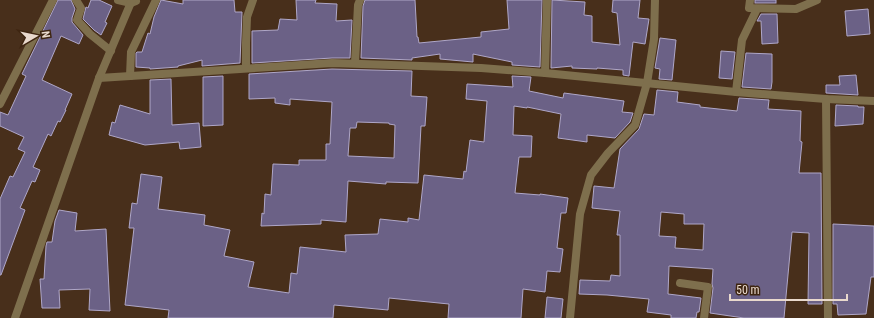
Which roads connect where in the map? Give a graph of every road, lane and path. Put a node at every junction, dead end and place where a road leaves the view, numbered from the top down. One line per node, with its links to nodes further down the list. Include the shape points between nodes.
1 (53, 0): 23 (street)
2 (76, 0): 13 (street, via 81,8 78,20)
3 (118, 0): 11 (street)
4 (156, 0): 17 (street, via 131,52)
5 (253, 0): 15 (street, via 247,18)
6 (360, 0): 14 (street)
7 (547, 0): 16 (street)
8 (655, 0): 19 (street, via 654,40)
9 (750, 0): 12 (street, via 749,8)
10 (817, 0): 12 (street, via 796,9)
11 (134, 1): 13 (street)
12 (757, 8): 20 (street, via 742,40)
13 (111, 51): 18 (street)
14 (355, 63): 15 (street); 16 (street)
15 (246, 68): 17 (street)
16 (545, 73): 19 (street)
17 (130, 76): 18 (street)
18 (99, 78): 25 (street)
19 (647, 84): 20 (street); 26 (street, via 635,125 591,175 580,214)
20 (736, 92): 21 (street)
21 (826, 99): 22 (street); 28 (street)
22 (874, 101)
23 (0, 104)
24 (680, 283): 27 (street, via 708,287)
25 (15, 318)
26 (570, 318)
27 (704, 318)
28 (828, 318)

